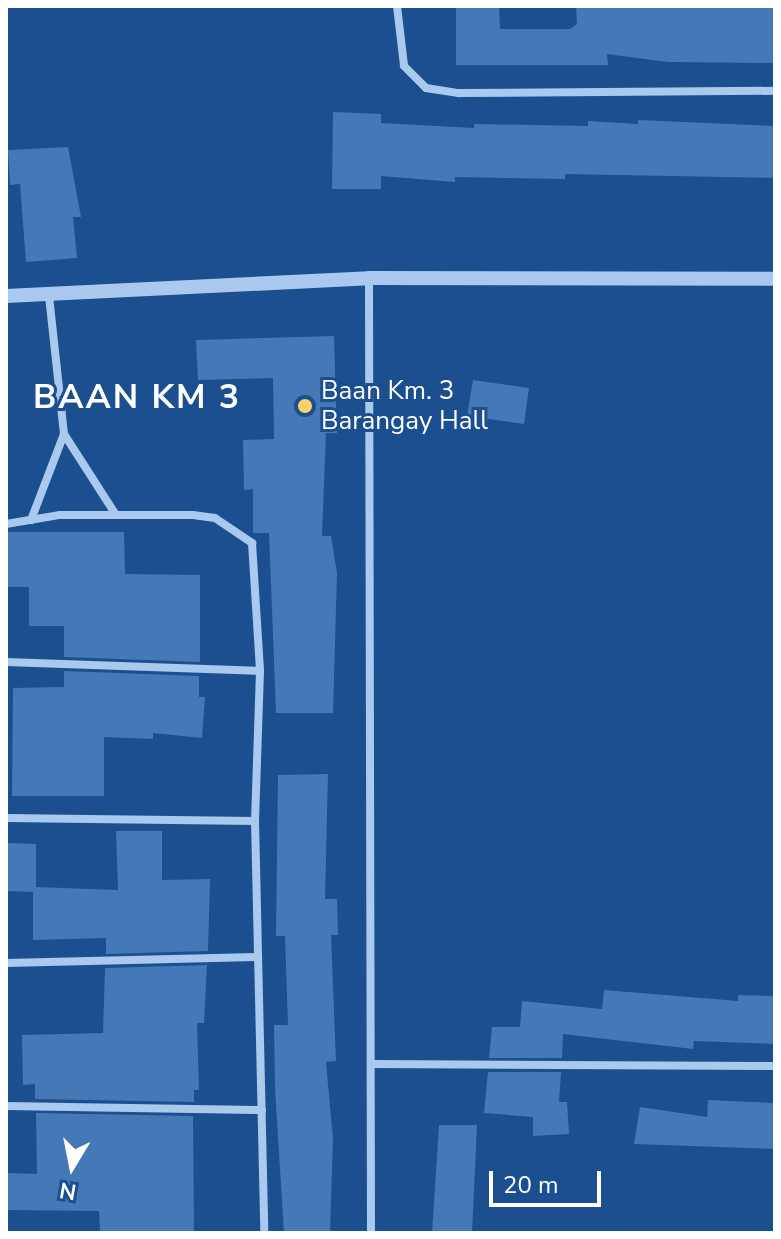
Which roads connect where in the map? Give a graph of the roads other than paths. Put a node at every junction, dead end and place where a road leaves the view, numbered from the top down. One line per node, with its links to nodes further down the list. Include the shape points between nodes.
1 (397, 6): 2 (street, via 404,66 426,88 459,93)
2 (775, 91)
3 (369, 278): 4 (street); 6 (street); 17 (street)
4 (775, 279)
5 (6, 296): 6 (street)
6 (49, 296): 7 (street)
7 (64, 434): 8 (street); 9 (street)
8 (116, 515): 9 (street); 12 (street, via 215,518 252,543)
9 (31, 520): 10 (street)
10 (6, 524)
11 (6, 662): 12 (street)
12 (260, 671): 14 (street)
13 (6, 818): 14 (street)
14 (255, 821): 15 (street)
15 (258, 957): 16 (street); 20 (street)
16 (6, 963)
17 (371, 1064): 18 (street); 22 (street)
18 (775, 1066)
19 (6, 1106): 20 (street)
20 (262, 1110): 21 (street)
21 (264, 1233)
22 (371, 1233)

